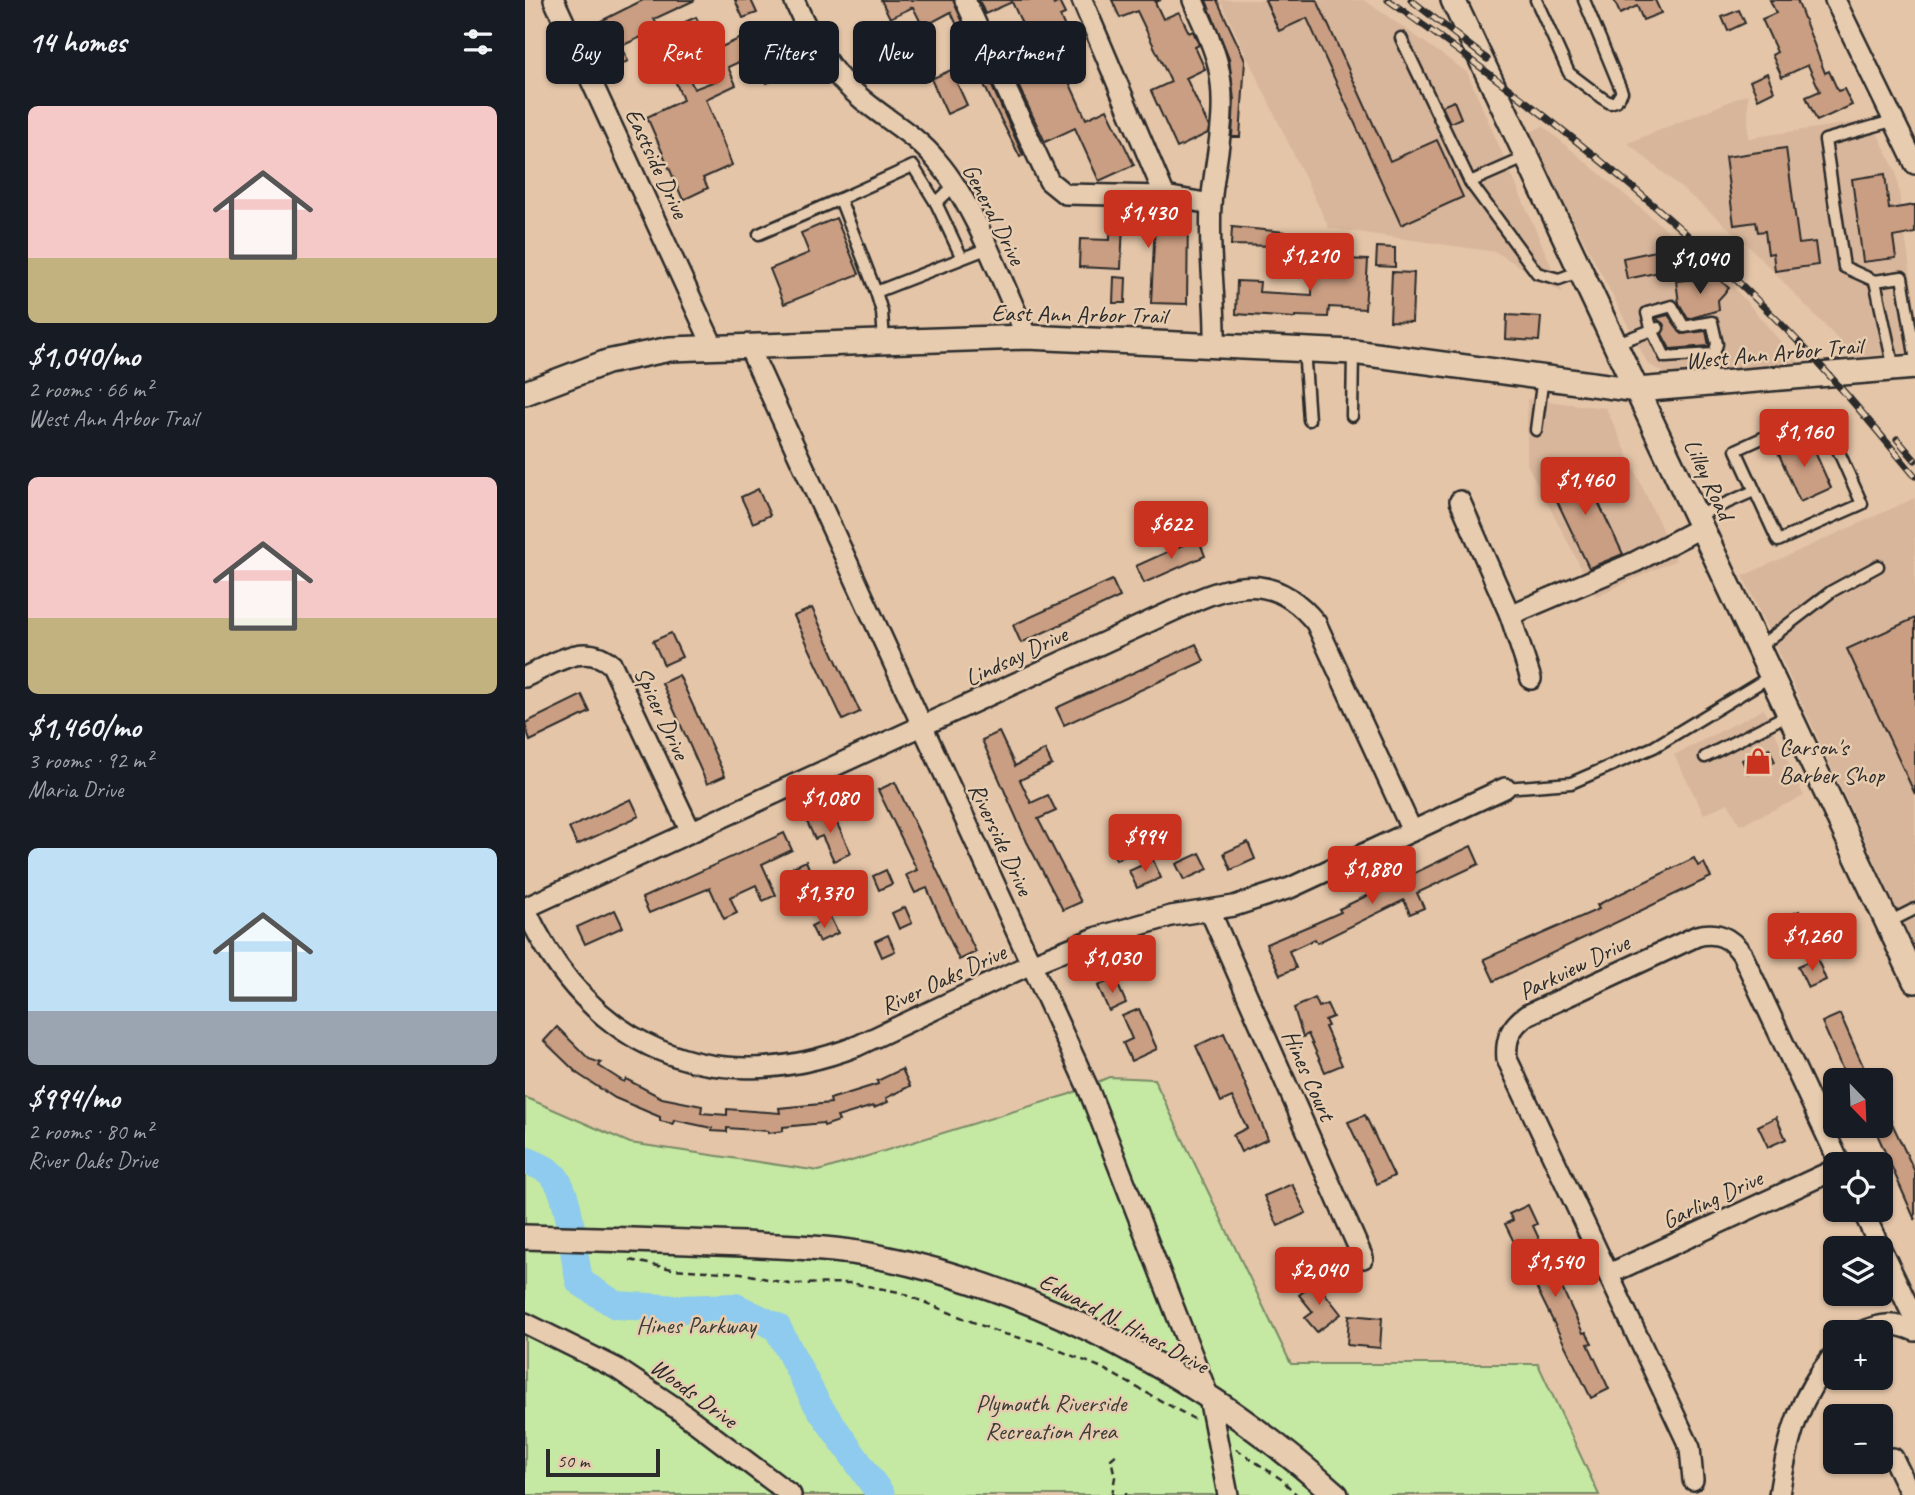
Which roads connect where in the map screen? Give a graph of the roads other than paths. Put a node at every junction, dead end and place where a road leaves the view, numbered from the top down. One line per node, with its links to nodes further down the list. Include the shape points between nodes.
1 (794, 0): 15 (street, General Drive, via 811,39 834,73 919,141)
2 (965, 0): 16 (street, via 1049,181 1065,194)
3 (1082, 0): 16 (street)
4 (1193, 0): 19 (street, via 1218,64 1222,95)
5 (1453, 0): 12 (street, Lilley Road)
6 (1536, 0): 7 (lane, via 1569,73 1610,103 1622,92)
7 (1584, 0)
8 (1836, 0): 11 (street)
9 (556, 1): 32 (street, Eastside Drive)
10 (1401, 38): 14 (lane)
11 (1892, 121): 13 (street); 24 (lane, via 1825,140 1844,267)
12 (1527, 157): 14 (lane); 23 (street, Lilley Road)
13 (1915, 164)
14 (1470, 182): 23 (lane, via 1537,273 1559,279)
15 (956, 185): 18 (lane); 21 (street, General Drive)
16 (1165, 196): 19 (street)
17 (841, 199): 18 (lane, via 913,166); 20 (lane); 25 (lane)
18 (936, 203): 22 (lane)
19 (1211, 204): 30 (street, via 1211,279 1203,294)
20 (759, 234)
21 (986, 249): 22 (lane); 27 (street, General Drive)
22 (962, 258): 25 (lane)
23 (1581, 270): 29 (street, Lilley Road)
24 (1875, 281): 36 (lane, via 1902,277); 37 (lane)
25 (876, 292): 28 (lane)
26 (1657, 333): 29 (lane); 35 (lane, via 1665,357); 35 (lane, via 1647,313 1672,306 1679,327 1696,329 1713,321)
27 (1027, 337): 28 (street, East Ann Arbor Trail); 30 (street, East Ann Arbor Trail)
28 (884, 341): 31 (street, East Ann Arbor Trail)
29 (1616, 343): 40 (street, Lilley Road)
30 (1209, 344): 33 (street, East Ann Arbor Trail)
31 (748, 345): 32 (street, East Ann Arbor Trail); 55 (street, Riverside Drive)
32 (713, 346): 41 (street, East Ann Arbor Trail, via 653,351 607,362)
33 (1304, 348): 34 (street, East Ann Arbor Trail); 43 (lane)
34 (1353, 352): 38 (street, East Ann Arbor Trail); 42 (lane)
35 (1714, 354): 39 (lane, via 1710,366)
36 (1915, 355)
37 (1904, 368): 39 (street, West Ann Arbor Trail)
38 (1543, 376): 40 (street, East Ann Arbor Trail); 44 (lane)
39 (1713, 384): 40 (street, West Ann Arbor Trail)
40 (1637, 390): 47 (street, Lilley Road)
41 (525, 393)
42 (1352, 416)
43 (1309, 419)
44 (1536, 430)
45 (1754, 491): 45 (lane, via 1736,450 1809,421 1838,450 1862,504 1778,541); 47 (lane)
46 (1460, 500): 49 (street)
47 (1700, 522): 49 (street, via 1635,562); 50 (street, Lilley Road)
48 (1878, 566): 50 (lane, via 1832,591)
49 (1510, 615): 53 (street)
50 (1758, 647): 51 (street, Lilley Road)
51 (1772, 676): 54 (street, Lilley Road); 57 (lane, via 1654,747 1571,783)
52 (525, 677): 59 (street, Spicer Drive, via 578,653 595,653 612,665)
53 (1531, 679)
54 (1789, 713): 56 (lane); 63 (street, Lilley Road)
55 (922, 726): 58 (street, Lindsay Drive, via 1221,589 1266,588 1295,602 1316,623); 59 (street, Lindsay Drive); 64 (street, Riverside Drive)
56 (1705, 757)
57 (1505, 788): 58 (street, River Oaks Drive)
58 (1412, 831): 62 (street, River Oaks Drive, via 1263,899)
59 (691, 832): 60 (street, Lindsay Drive)
60 (525, 908): 64 (street, River Oaks Drive, via 560,972 603,1017 658,1049 724,1066 777,1068 831,1056)
61 (1915, 909): 63 (lane)
62 (1210, 911): 64 (street, River Oaks Drive, via 1129,926); 69 (street, Hines Court)
63 (1886, 924): 65 (street, Lilley Road)
64 (1031, 964): 76 (street, Riverside Drive, via 1087,1088)
65 (1915, 981)
66 (1834, 1152): 70 (street, Parkview Drive, via 1742,954 1726,938 1697,936 1527,1015 1509,1035 1507,1059)
67 (1823, 1175): 70 (street, Garling Drive)
68 (534, 1238): 76 (street, Edward N. Hines Drive, via 621,1250 811,1248 923,1267 1055,1313)
69 (1363, 1258)
70 (1609, 1274): 78 (street, Parkview Drive, via 1690,1448)
71 (1893, 1274): 74 (street)
72 (525, 1323): 79 (street, Woods Drive, via 616,1367)
73 (1893, 1324): 74 (street)
74 (1915, 1330)
75 (1823, 1367): 82 (street, via 1796,1415)
76 (1209, 1398): 80 (street, Riverside Drive); 81 (street, Edward N. Hines Drive, via 1272,1441)
77 (1893, 1458): 83 (street)
78 (1693, 1480)
79 (791, 1495)
80 (1228, 1495)
81 (1336, 1495)
82 (1779, 1495)
83 (1911, 1495)

